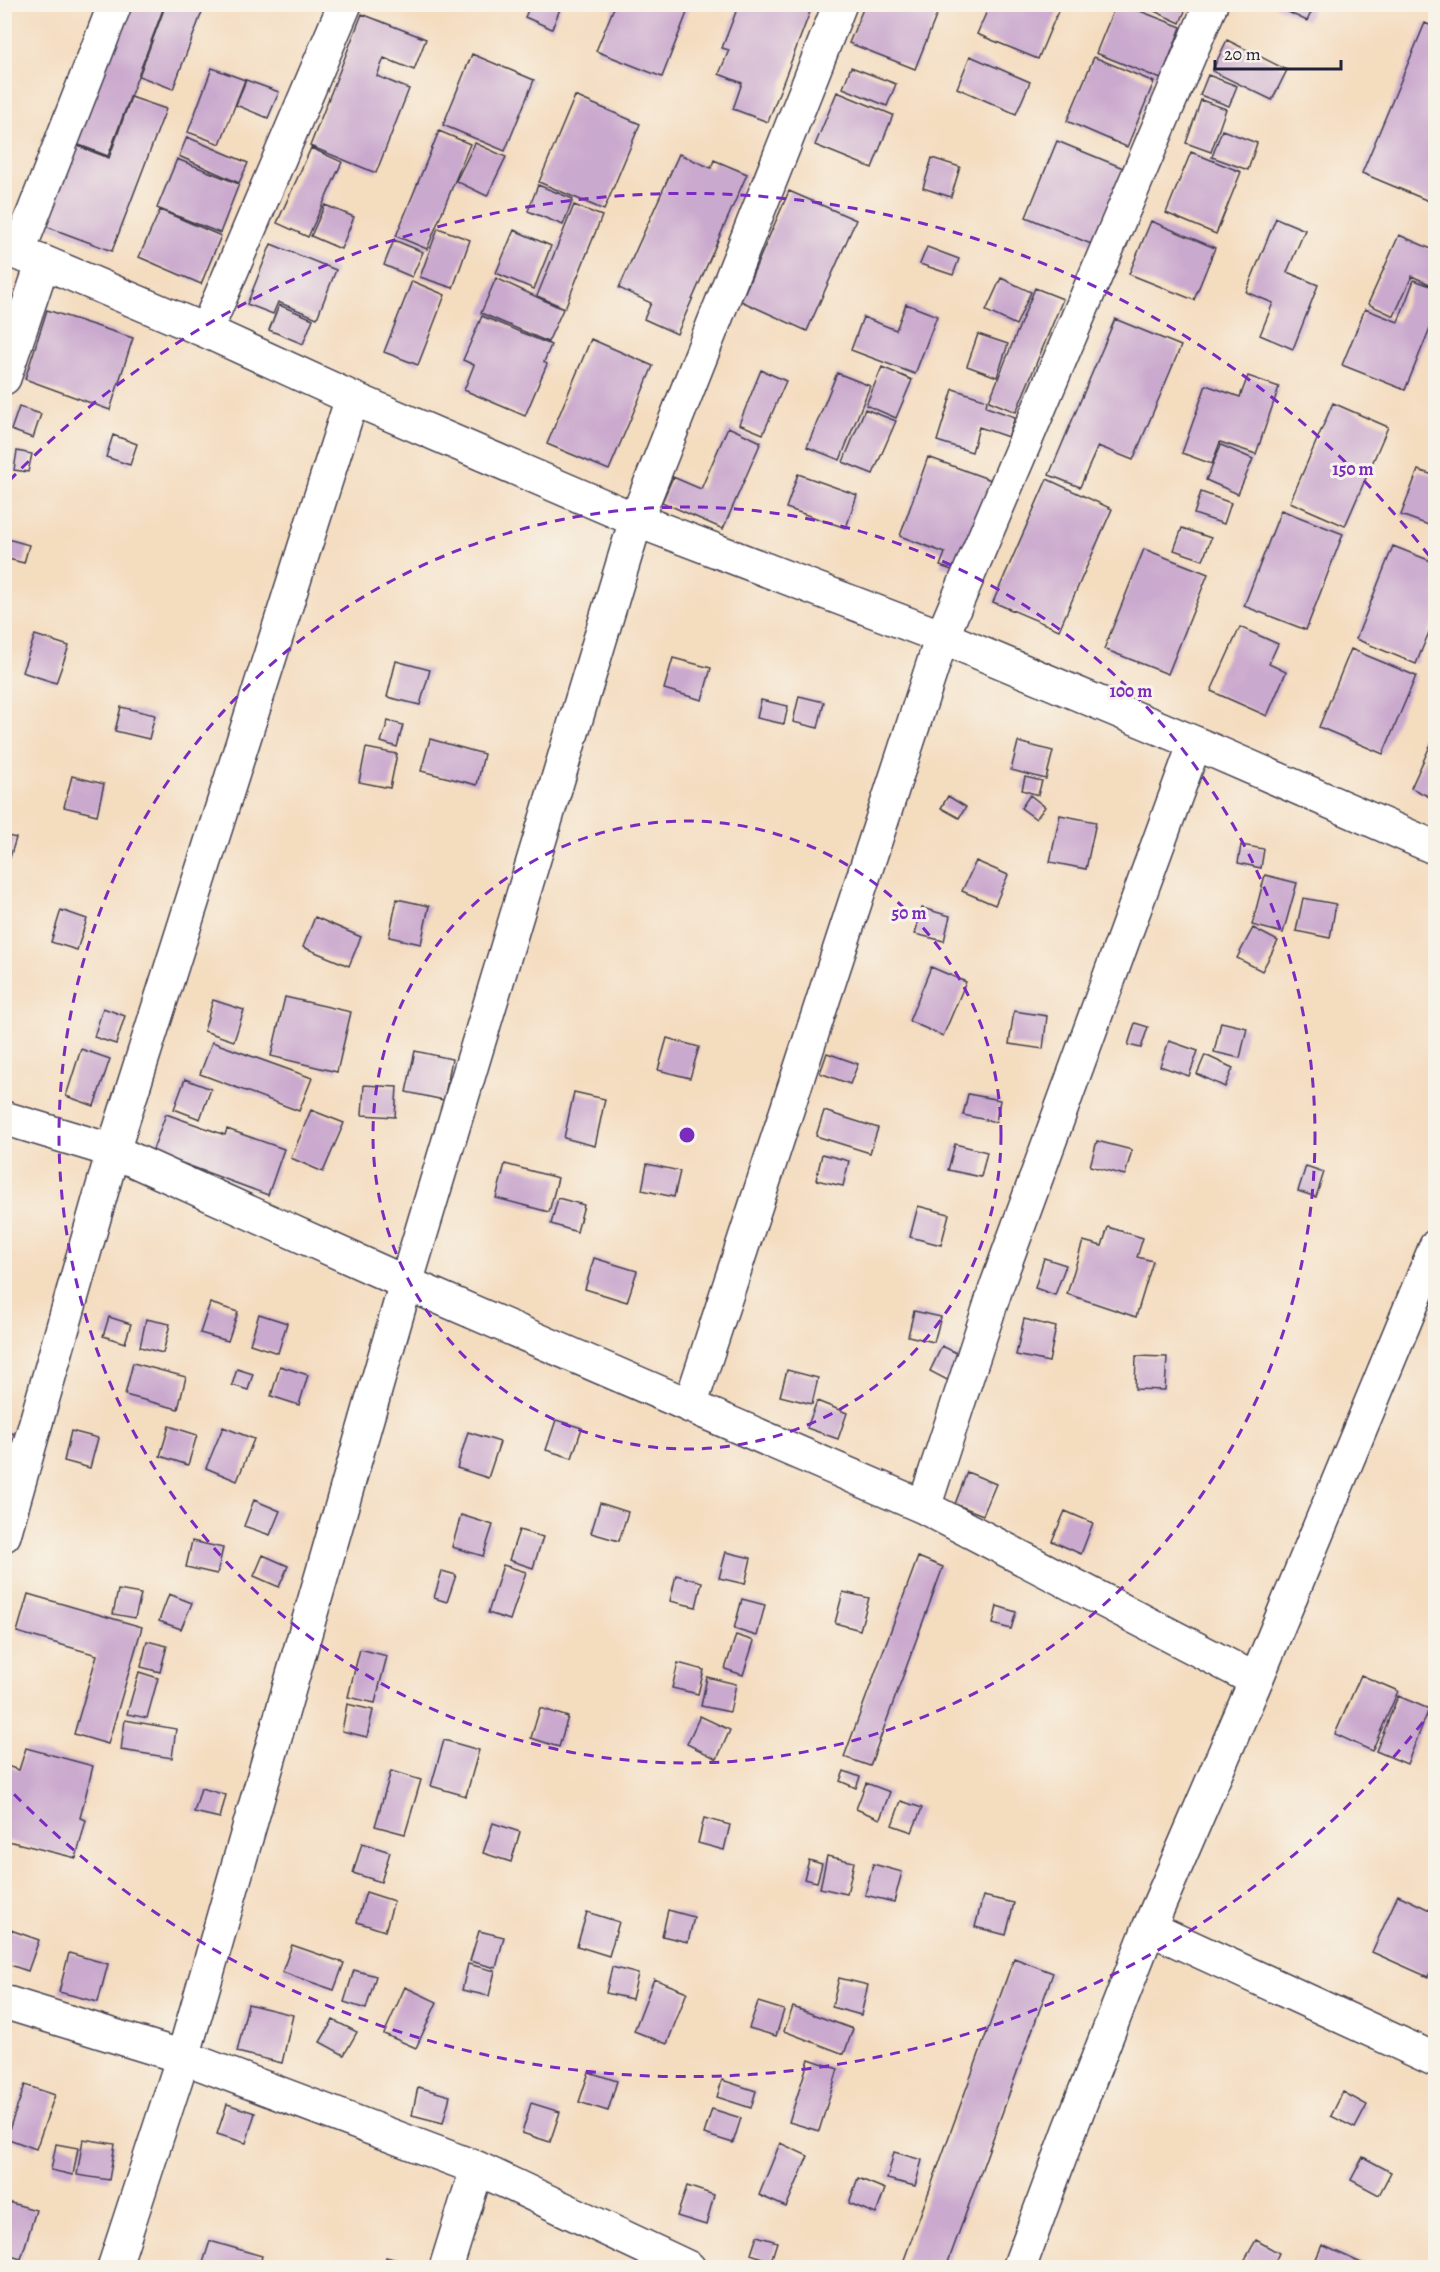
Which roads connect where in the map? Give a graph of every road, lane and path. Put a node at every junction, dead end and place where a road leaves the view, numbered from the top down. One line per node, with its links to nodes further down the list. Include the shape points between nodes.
1 (115, 4): 5 (street)
2 (345, 4): 6 (street)
3 (840, 4): 9 (street)
4 (1211, 4): 10 (street)
5 (22, 254): 6 (street); 7 (street)
6 (206, 331): 8 (street)
7 (4, 378)
8 (352, 398): 9 (street); 14 (street)
9 (636, 520): 10 (street); 16 (street)
10 (942, 637): 11 (street); 17 (street)
11 (1195, 743): 12 (street); 18 (street, via 997,1285)
12 (1436, 848)
13 (4, 1118): 14 (street)
14 (113, 1151): 16 (street); 19 (street)
15 (1436, 1246): 20 (street)
16 (406, 1283): 17 (street); 23 (street)
17 (690, 1406): 18 (street)
18 (924, 1507): 20 (street)
19 (4, 1535)
20 (1256, 1680): 21 (street)
21 (1149, 1928): 24 (street); 29 (street)
22 (4, 2002): 23 (street)
23 (183, 2056): 25 (street); 26 (street)
24 (1436, 2060)
25 (477, 2168): 27 (street); 28 (street)
26 (114, 2268)
27 (446, 2268)
28 (689, 2268)
29 (1019, 2268)

